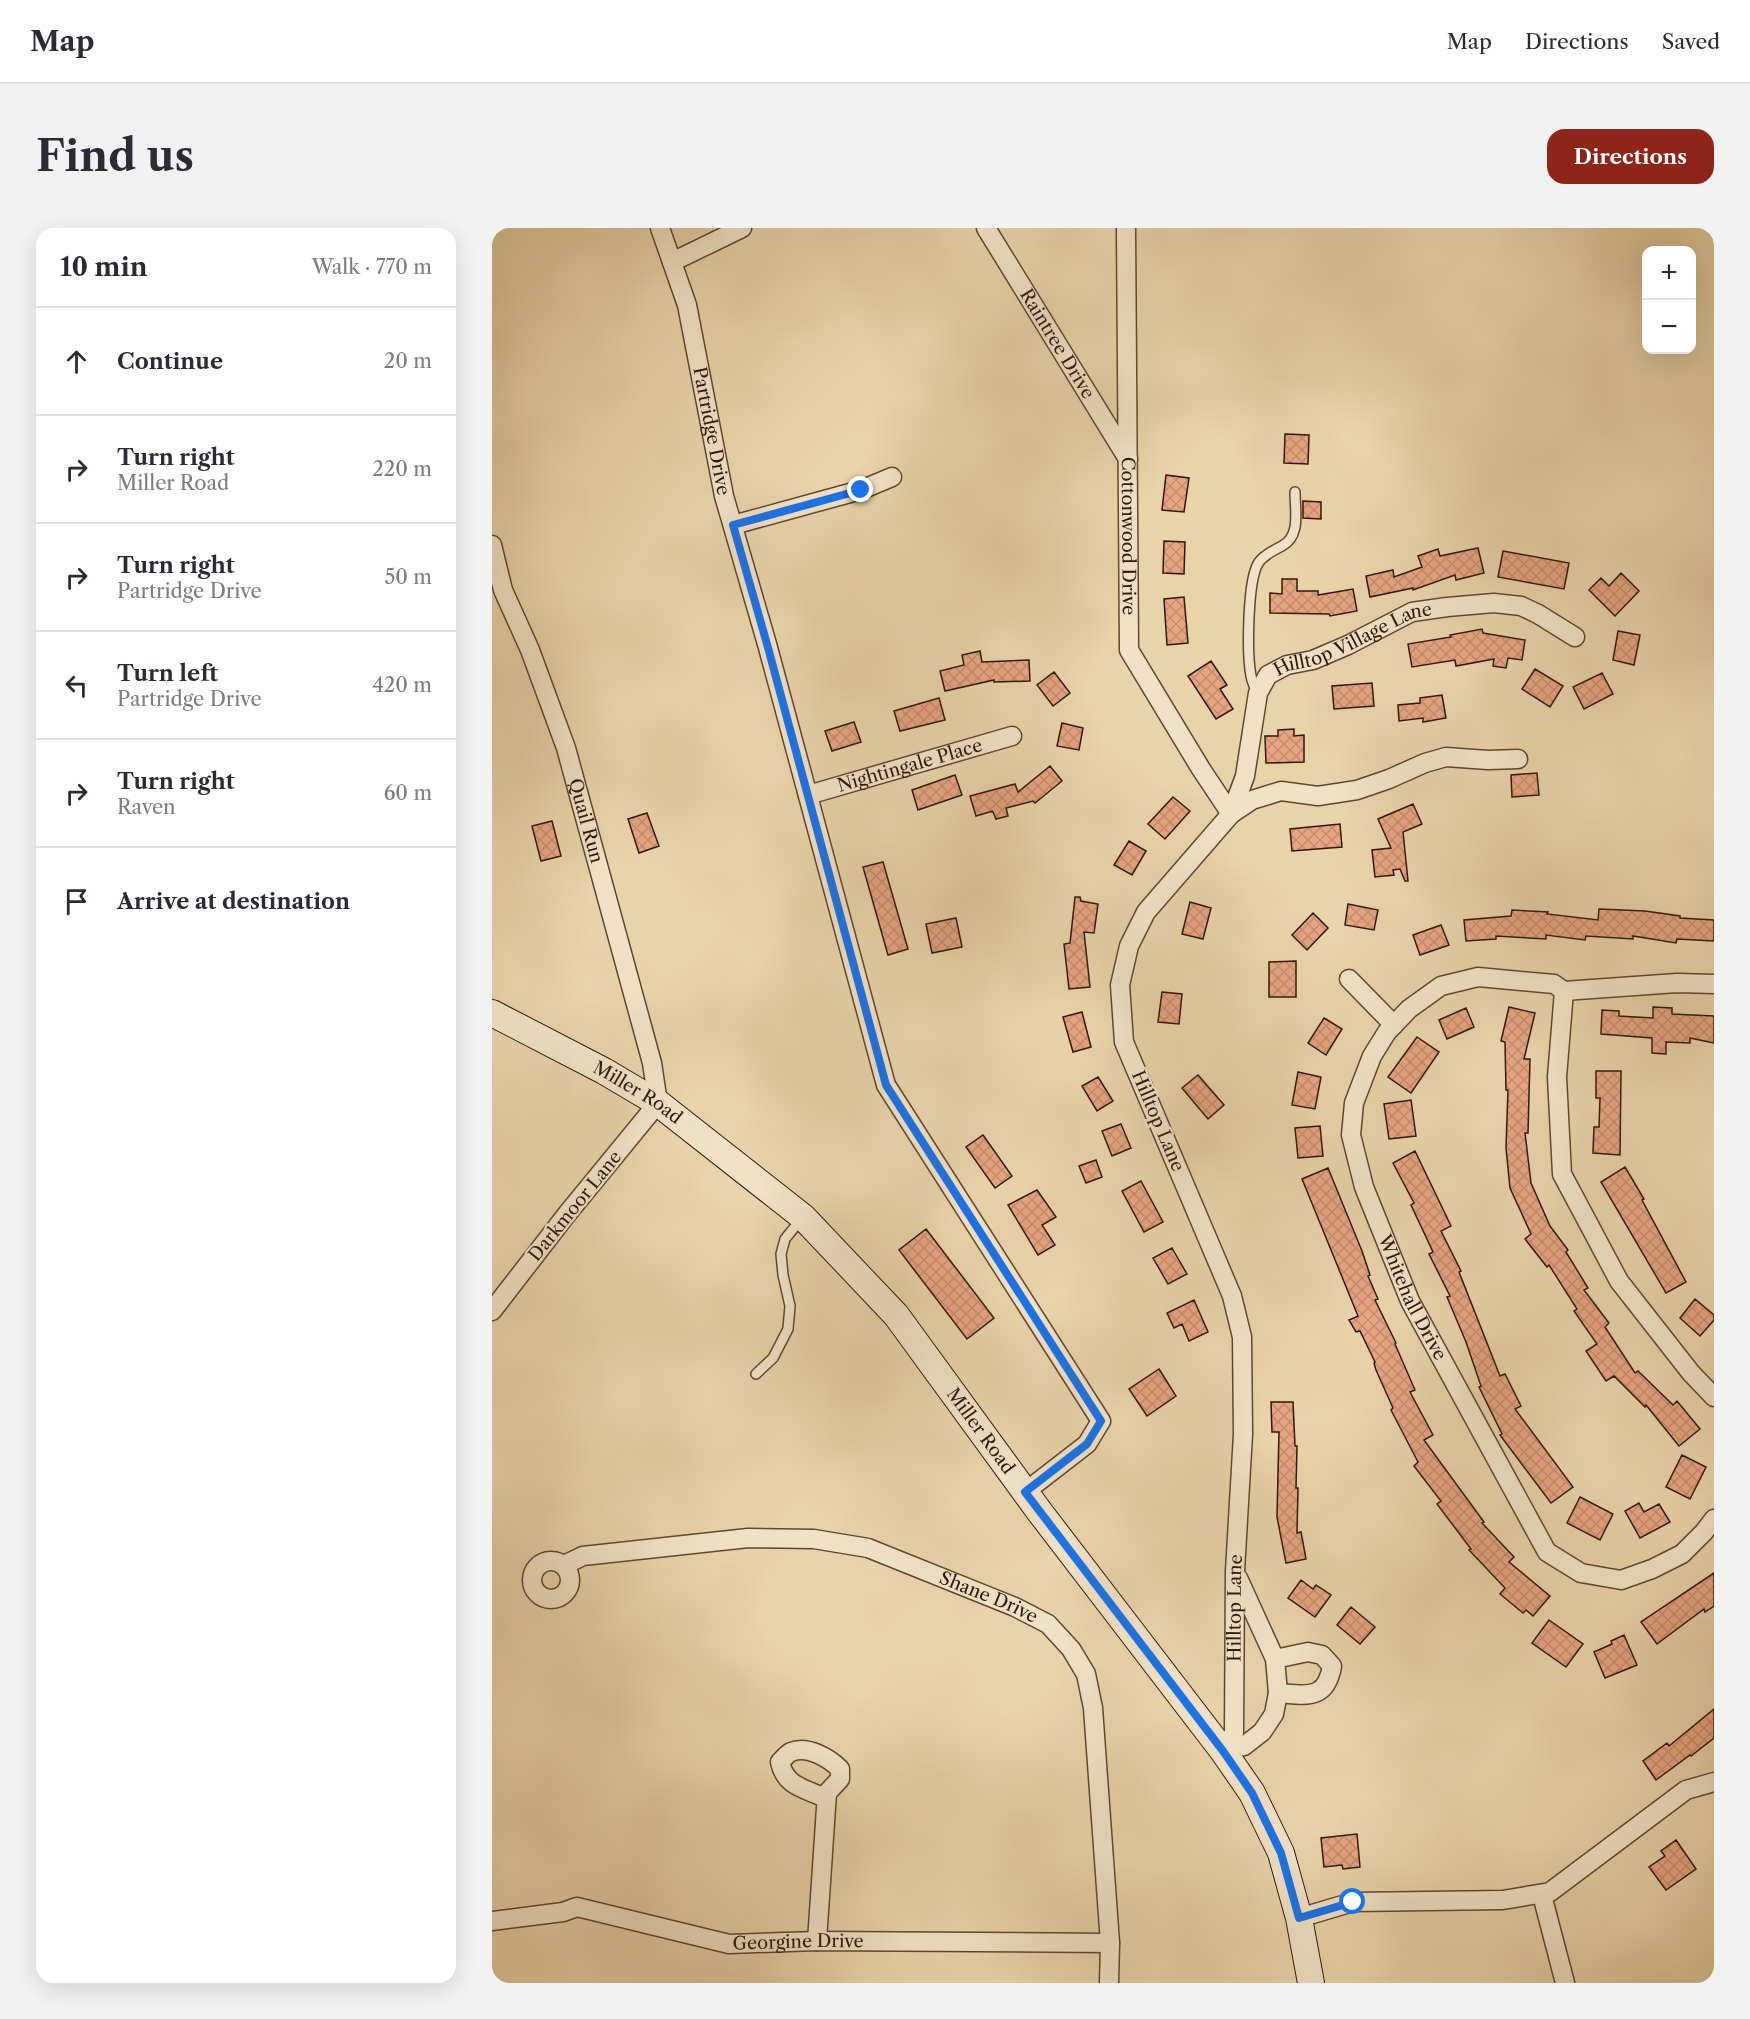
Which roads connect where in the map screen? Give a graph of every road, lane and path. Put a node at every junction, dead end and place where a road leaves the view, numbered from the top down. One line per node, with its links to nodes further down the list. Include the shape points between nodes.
1 (660, 228): 5 (street, Partridge Drive)
2 (741, 228): 5 (street)
3 (986, 228): 6 (street, Raintree Drive)
4 (1126, 228): 6 (street, Cottonwood Drive)
5 (672, 262): 9 (street, Partridge Drive, via 687,305)
6 (1128, 460): 16 (street, Cottonwood Drive, via 1129,650)
7 (892, 477): 9 (street, via 861,490)
8 (1295, 492): 12 (lane, via 1293,536 1259,562 1253,576 1248,658)
9 (733, 525): 15 (street, Partridge Drive)
10 (492, 545): 22 (street, Quail Run, via 503,590 566,747 652,1063)
11 (1575, 637): 12 (street, Hilltop Village Lane, via 1521,606 1494,603 1412,612 1348,645 1312,660 1287,665 1268,675)
12 (1258, 693): 16 (street, Hilltop Village Lane, via 1245,776)
13 (1012, 736): 15 (street, Nightingale Place)
14 (1518, 759): 16 (street, Hilltop Lane, via 1446,757 1357,790 1318,796 1281,791 1252,800)
15 (808, 795): 27 (street, Partridge Drive, via 886,1085 1101,1421 1087,1444)
16 (1231, 814): 30 (street, Hilltop Lane, via 1146,912 1129,946 1120,985 1124,1042 1232,1296 1242,1337 1243,1434)
17 (1349, 979): 21 (street)
18 (1714, 984): 19 (street, Whitehall Drive)
19 (1564, 991): 21 (street, Whitehall Drive, via 1554,984 1479,976 1441,986); 26 (street, via 1557,1077 1562,1174 1618,1281)
20 (492, 1014): 22 (street, Miller Road)
21 (1394, 1025): 28 (street, Whitehall Drive, via 1372,1056 1354,1102 1351,1135 1364,1187 1410,1300 1547,1552 1581,1573 1621,1580 1682,1554)
22 (658, 1103): 23 (street, Miller Road); 24 (street, Darkmoor Lane)
23 (803, 1217): 25 (lane, via 785,1239 782,1254 790,1306 788,1329 773,1358); 27 (street, Miller Road, via 896,1315)
24 (492, 1311)
25 (756, 1374)
26 (1714, 1397)
27 (1025, 1492): 33 (street, Miller Road)
28 (1714, 1519)
29 (564, 1565): 40 (street, Shane Drive, via 583,1556 748,1538 814,1539 868,1548 1016,1607 1048,1624 1071,1649 1086,1674 1093,1708)
30 (1235, 1571): 31 (street); 33 (street, Hilltop Lane, via 1234,1733)
31 (1275, 1659): 32 (street); 32 (street, via 1308,1652 1322,1655 1332,1666 1323,1690 1309,1695)
32 (1278, 1693): 33 (street, via 1274,1714 1262,1732 1244,1746)
33 (1223, 1751): 37 (street, Miller Road, via 1252,1793 1281,1853)
34 (1714, 1782): 36 (street, via 1686,1790)
35 (827, 1793): 39 (street)
36 (1542, 1895): 37 (street, via 1503,1900 1353,1902); 43 (street)
37 (1299, 1918): 42 (street, Miller Road)
38 (492, 1921): 39 (street, Georgine Drive, via 577,1907 729,1944)
39 (817, 1941): 40 (street, Georgine Drive)
40 (1110, 1943): 41 (street, Shane Drive)
41 (1109, 1983)
42 (1311, 1983)
43 (1565, 1983)

